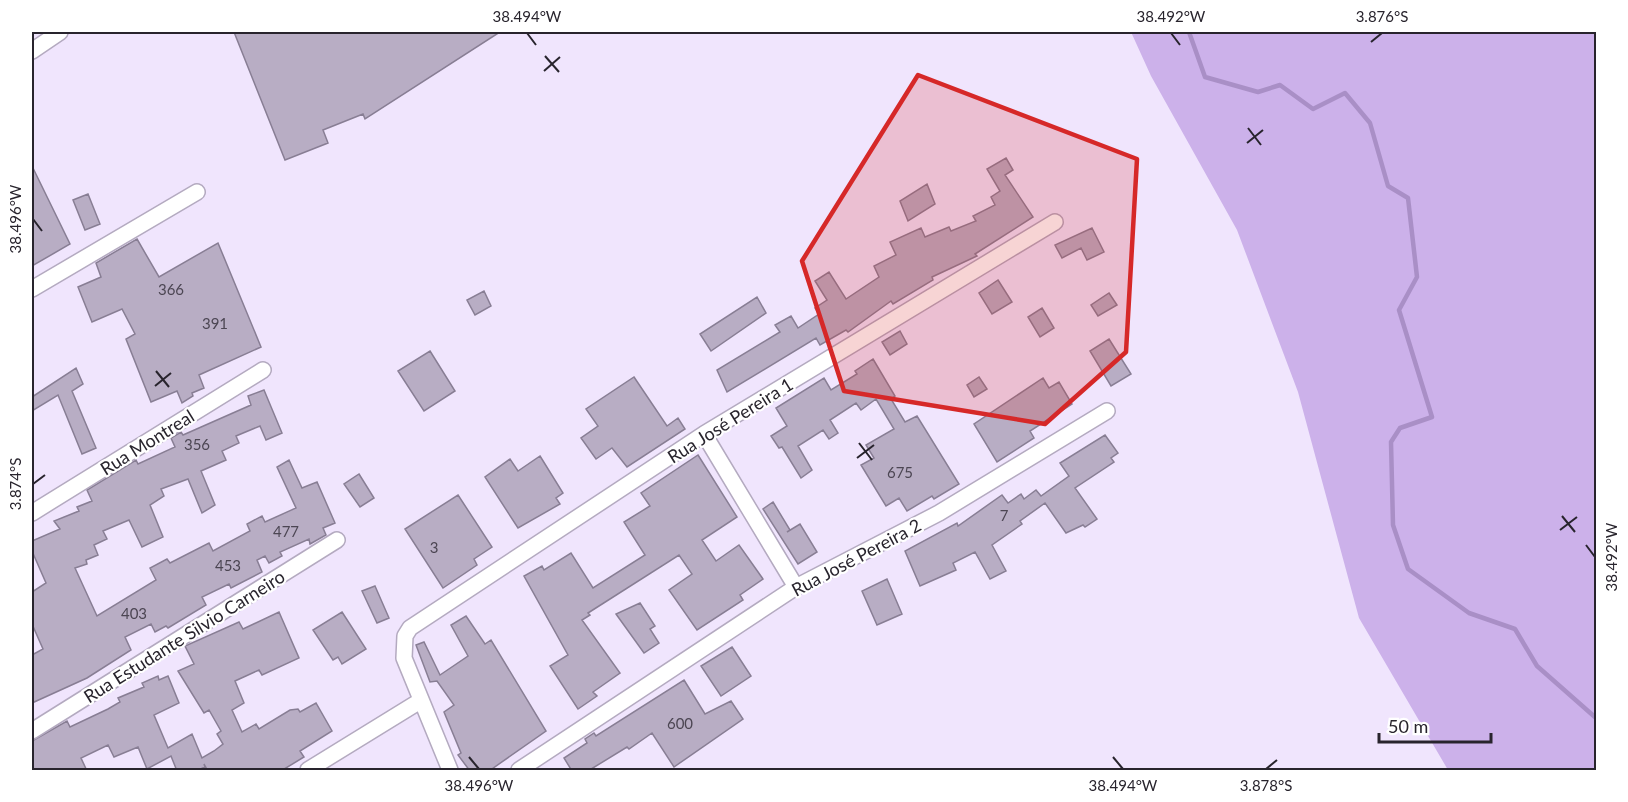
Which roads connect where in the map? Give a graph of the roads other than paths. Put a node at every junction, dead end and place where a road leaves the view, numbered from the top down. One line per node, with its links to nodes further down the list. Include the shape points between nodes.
1 (60, 32): 2 (street)
2 (32, 51)
3 (197, 192): 5 (street)
4 (1055, 222): 8 (street, Rua José Pereira 1)
5 (32, 289)
6 (262, 370): 9 (street, Rua Montreal)
7 (1107, 411): 11 (street, Rua José Pereira 2, via 939,513)
8 (704, 434): 11 (street); 12 (street, Rua José Pereira 1, via 410,628 405,636 404,658)
9 (32, 513)
10 (337, 540): 13 (street, Rua Estudante Silvio Carneiro)
11 (796, 587): 16 (street, Rua José Pereira 2)
12 (420, 701): 14 (street); 15 (street)
13 (32, 731)
14 (308, 771)
15 (450, 771)
16 (519, 771)

